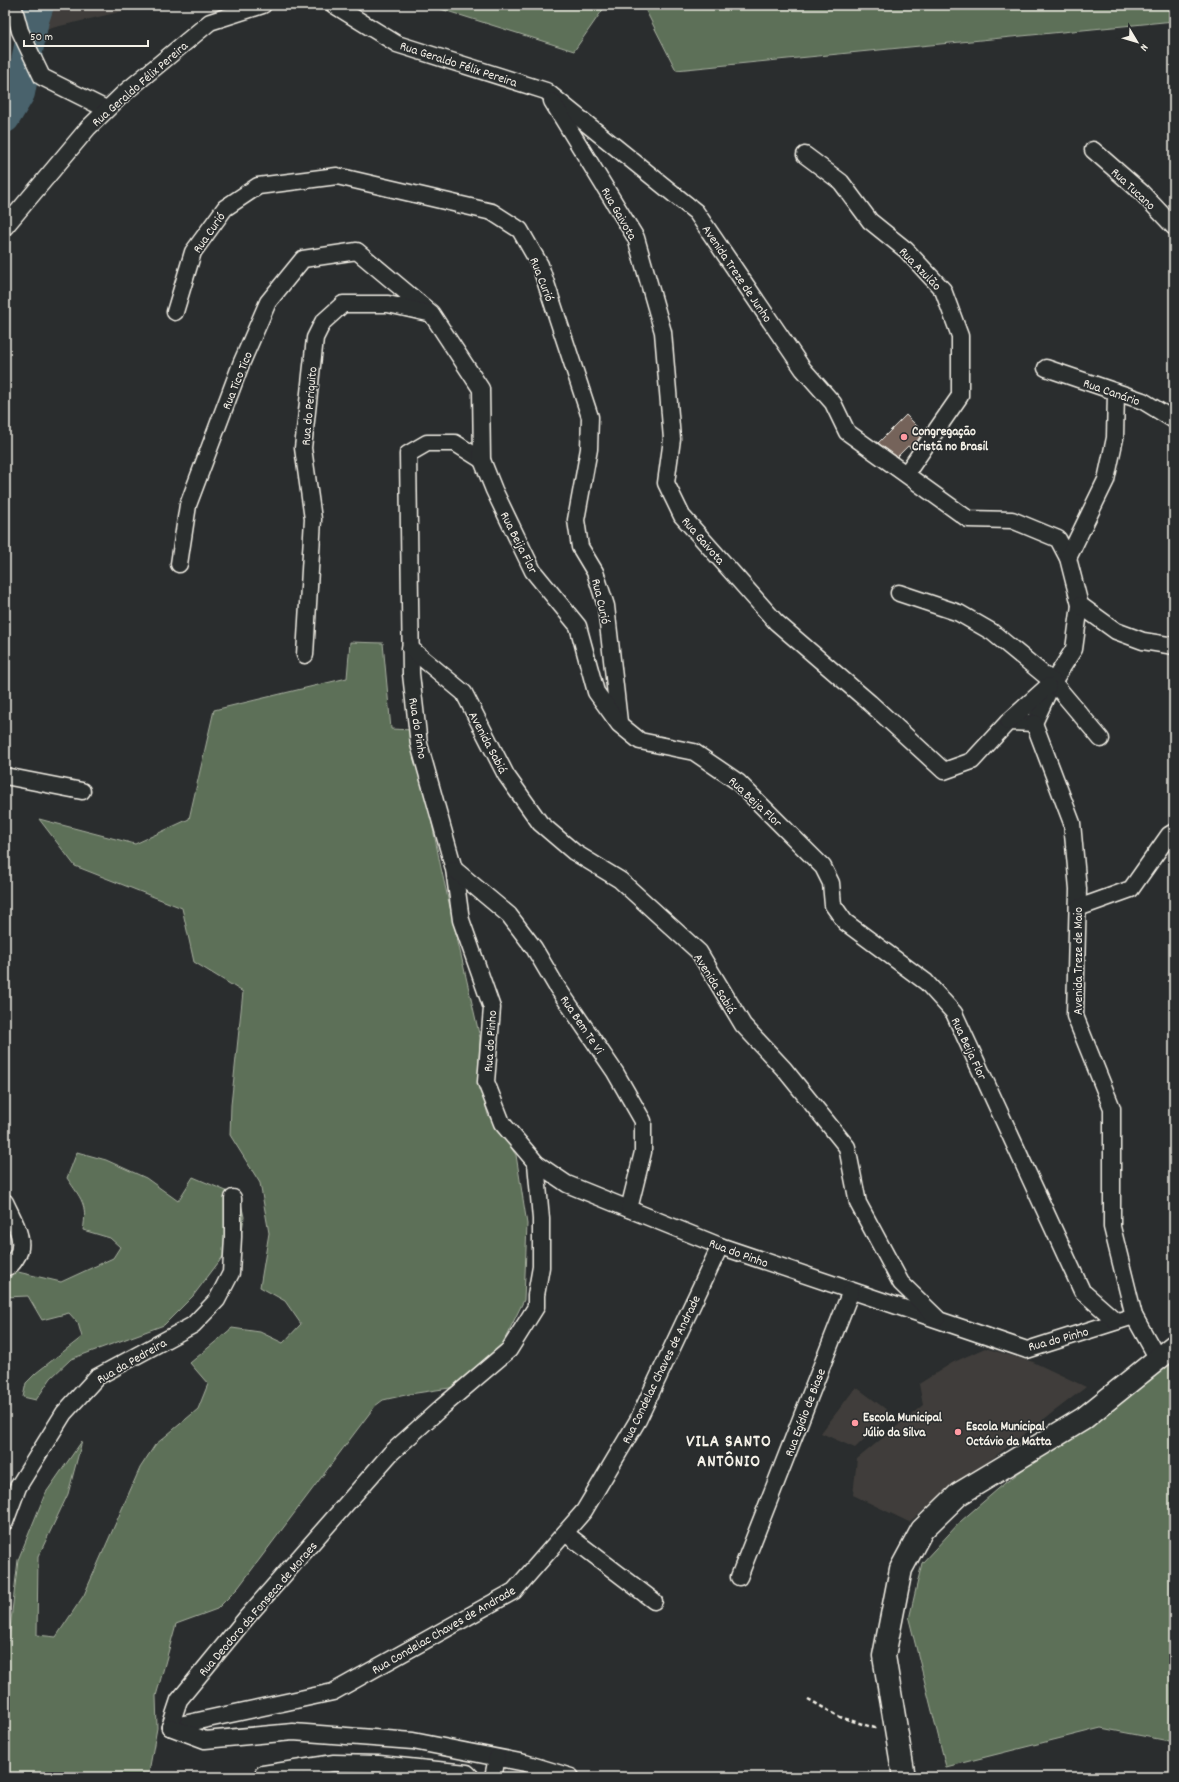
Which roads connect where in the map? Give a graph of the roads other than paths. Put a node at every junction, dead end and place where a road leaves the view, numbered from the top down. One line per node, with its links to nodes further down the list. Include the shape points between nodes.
1 (13, 5): 5 (street, via 20,31 42,77)
2 (263, 5): 5 (street, Rua Geraldo Félix Pereira, via 210,22)
3 (334, 5): 4 (street, Rua Geraldo Félix Pereira, via 398,44)
4 (546, 91): 17 (street, Avenida Treze de Junho, via 696,212 803,369 833,403 847,432); 26 (street, Rua Gaivota, via 636,238 662,332 672,439 666,483 682,516 776,622 944,771 972,760)
5 (106, 109): 8 (street, Rua Geraldo Félix Pereira)
6 (1093, 150): 9 (street, Rua Tucano, via 1142,192)
7 (805, 155): 17 (street, Rua Azulão, via 841,182 870,221 906,250 943,290 960,336 960,396)
8 (5, 226)
9 (1174, 227)
10 (357, 251): 12 (street, Rua Beija Flor); 19 (street, Rua Tico Tico, via 303,259 268,302 241,364 188,505)
11 (175, 312): 28 (street, Rua Curió, via 193,252 225,208 258,186 337,176 492,212 520,230 540,265 590,417 589,449 576,520 580,547 595,572 606,606)
12 (431, 313): 16 (street, Rua Beija Flor, via 481,390); 24 (street, Rua do Periquito, via 388,304 343,304 323,322 314,338 303,448 313,519)
13 (1046, 368): 14 (street, Rua Canário)
14 (1116, 392): 15 (street, Rua Canário, via 1144,401); 18 (street, via 1115,438 1106,480)
15 (1174, 420)
16 (482, 460): 23 (street, Rua do Pinho, via 455,444 427,443 408,454); 28 (street, Rua Beija Flor, via 533,571 578,626 596,692)
17 (906, 474): 18 (street, Avenida Treze de Junho, via 968,519 1012,520 1058,539)
18 (1068, 558): 21 (street, Avenida Treze de Junho)
19 (179, 564)
20 (899, 593): 25 (street, via 959,613 992,632)
21 (1080, 605): 22 (street, via 1116,631 1142,640); 25 (street, via 1074,649)
22 (1174, 646)
23 (410, 648): 33 (street, Rua do Pinho, via 419,744); 43 (street, Avenida Sabiá, via 464,693 506,775 540,824 574,852 620,880 699,952 742,1025 784,1069 847,1147 858,1203 901,1283)
24 (305, 655)
25 (1053, 682): 26 (street); 27 (street); 29 (street)
26 (1008, 722): 27 (street)
27 (1034, 723): 34 (street, Avenida Treze de Maio, via 1072,823)
28 (619, 724): 44 (street, Rua Beija Flor, via 640,741 694,752 738,782 823,867 831,884 833,905 845,922 926,982 954,1013 1082,1291)
29 (1101, 739)
30 (5, 776): 31 (street)
31 (82, 790)
32 (1174, 832): 34 (street, via 1169,835 1131,889)
33 (454, 869): 35 (street, Rua do Pinho, via 461,920 492,1008 486,1082 502,1123); 38 (street, Rua Bem Te Vi, via 509,915 534,948 557,987 615,1072 643,1121 643,1152)
34 (1078, 908): 42 (street, Avenida Treze de Maio, via 1074,1016 1112,1108 1112,1227)
35 (536, 1162): 38 (street, Rua do Pinho, via 567,1184); 50 (street, Rua Deodoro da Fonseca de Moraes, via 541,1219 541,1267 536,1307 509,1350 391,1453 247,1617 179,1700)
36 (233, 1198): 46 (street, Rua da Pedreira, via 231,1273 217,1300 193,1325 97,1377 64,1412 18,1487)
37 (5, 1202): 40 (street, via 20,1236 20,1252 10,1266)
38 (629, 1209): 39 (street, Rua do Pinho)
39 (720, 1246): 41 (street, Rua do Pinho); 47 (street, Rua Condelac Chaves de Andrade, via 638,1420 584,1511)
40 (5, 1268)
41 (851, 1291): 43 (street, Rua do Pinho); 48 (street, Rua Egídio de Biase)
42 (1134, 1316): 44 (street, Rua do Pinho); 45 (street, Avenida Treze de Maio)
43 (940, 1321): 44 (street, Rua do Pinho, via 1027,1350)
44 (1116, 1321)
45 (1166, 1353): 53 (street, via 1083,1419 959,1494 922,1530 900,1569 884,1656)
46 (5, 1522)
47 (566, 1533): 49 (street); 50 (street, Rua Condelac Chaves de Andrade, via 514,1591 333,1692)
48 (740, 1577)
49 (654, 1601)
50 (170, 1727): 51 (street, via 205,1740 293,1732 412,1742)
51 (497, 1758): 55 (street); 56 (street)
52 (264, 1774): 54 (street, via 334,1763 386,1765 467,1774)
53 (903, 1776)
54 (471, 1777)
55 (493, 1777)
56 (571, 1777)

